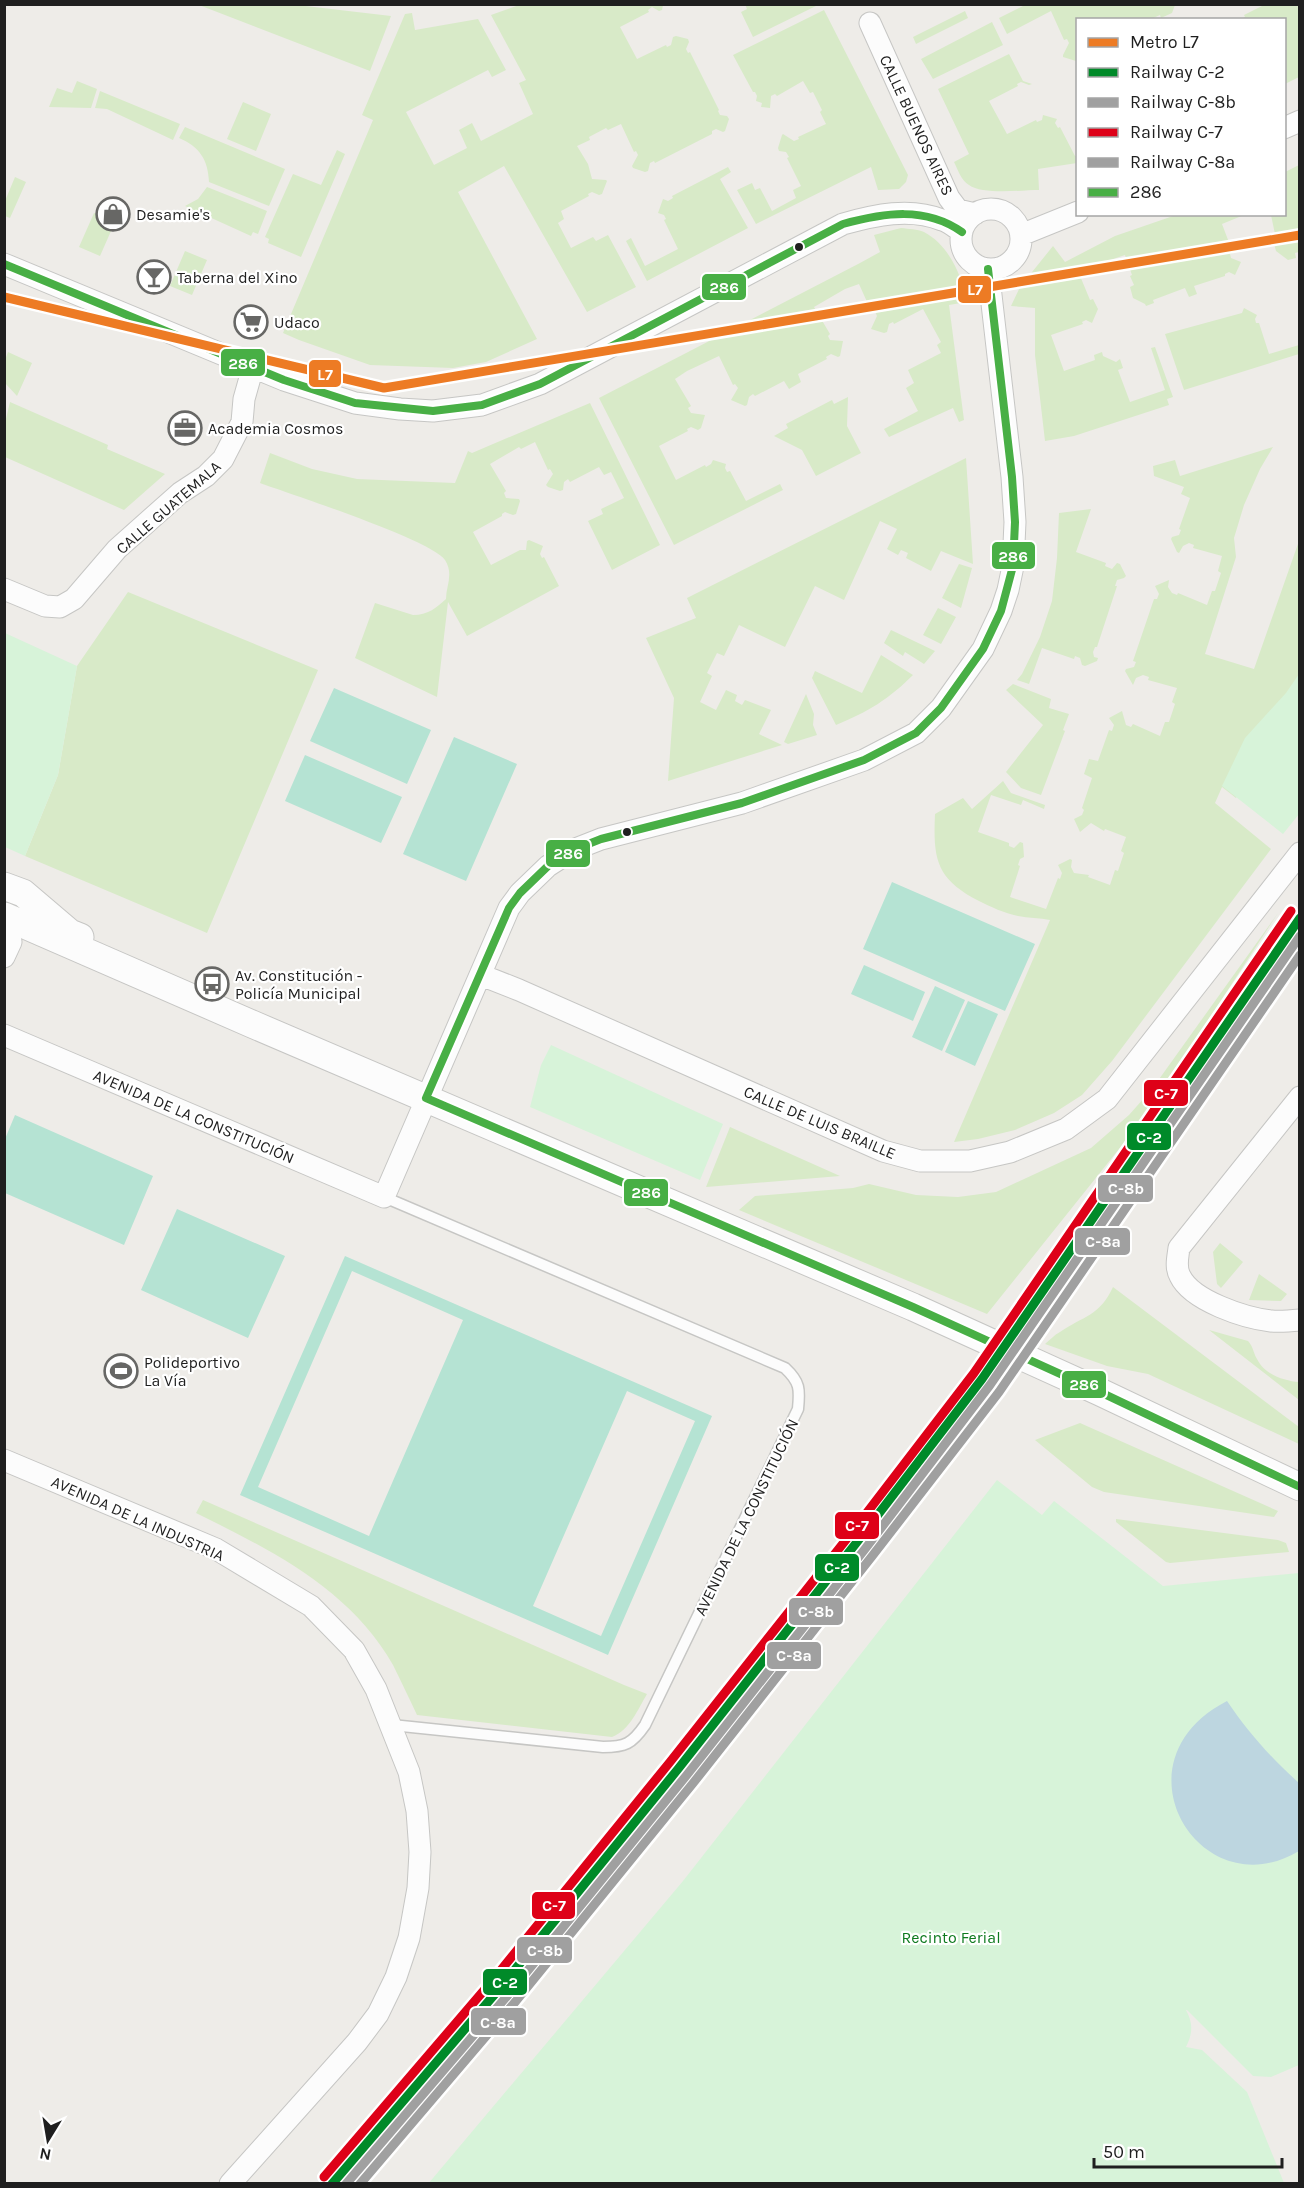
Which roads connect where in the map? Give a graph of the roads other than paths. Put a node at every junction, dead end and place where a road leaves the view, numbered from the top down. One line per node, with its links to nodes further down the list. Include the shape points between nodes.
1 (870, 23): 3 (street, CALLE BUENOS AIRES, via 949,198 958,210)
2 (1076, 212): 5 (street)
3 (975, 214): 4 (street); 5 (street, via 984,210 1003,212 1017,225)
4 (962, 232): 7 (street, via 966,255); 8 (street, via 943,220 899,213 873,215 843,224 540,384 482,405 433,411 355,403)
5 (1020, 235): 7 (street, via 1013,260)
6 (4, 264): 8 (street)
7 (988, 269): 14 (street, via 1012,477 1013,566 1001,611 983,649 941,708 916,733 864,760 742,803 601,839 573,850 548,866 520,893 509,908)
8 (253, 367): 9 (street, CALLE GUATEMALA, via 242,422 224,459 117,549 74,599 60,607 45,606)
9 (4, 589)
10 (1299, 853): 14 (street, CALLE DE LUIS BRAILLE, via 1107,1099 1066,1129 1010,1152 970,1161 920,1161 883,1151)
11 (4, 886): 15 (street, via 23,893 70,933 162,978)
12 (5, 916): 13 (street, via 11,942); 15 (street)
13 (4, 957)
14 (481, 975): 18 (street)
15 (192, 998): 18 (street)
16 (4, 1035): 19 (street, AVENIDA DE LA CONSTITUCIÓN)
17 (1299, 1097): 20 (street, via 1179,1248 1177,1264 1179,1275 1196,1294 1237,1313 1271,1321)
18 (426, 1098): 19 (street); 22 (street, via 913,1307)
19 (384, 1197): 23 (lane, AVENIDA DE LA CONSTITUCIÓN, via 785,1368 795,1378 800,1392 798,1409 645,1725 634,1740 619,1747 603,1747)
20 (1299, 1320)
21 (4, 1460): 23 (street, AVENIDA DE LA INDUSTRIA, via 216,1549 311,1606 354,1650)
22 (1299, 1487)
23 (392, 1725): 24 (street, AVENIDA DE LA INDUSTRIA, via 409,1772 420,1852 409,1938 396,1977 378,2014 357,2042)
24 (230, 2184)

